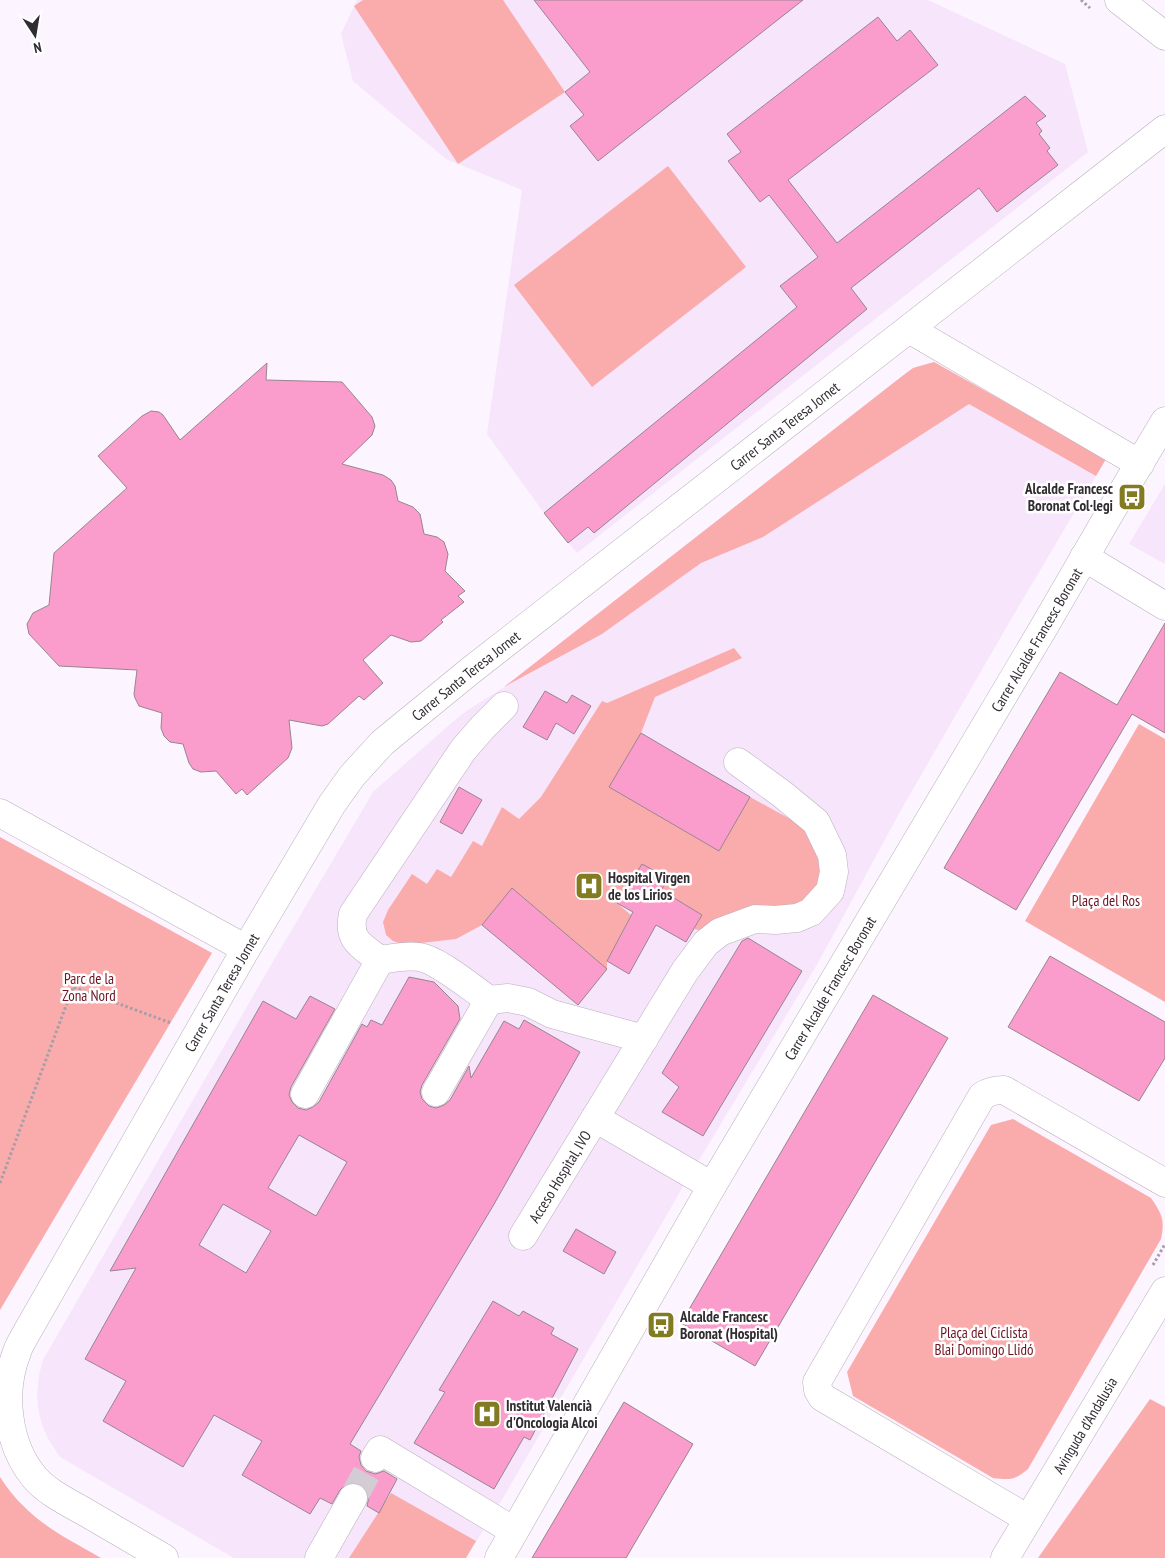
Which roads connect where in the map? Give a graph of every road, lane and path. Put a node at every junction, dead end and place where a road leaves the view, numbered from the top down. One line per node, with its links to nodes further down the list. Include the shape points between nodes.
1 (1119, 0): 2 (street)
2 (1165, 36)
3 (1165, 130): 4 (street, Carrer Santa Teresa Jornet)
4 (909, 329): 6 (street); 12 (street, Carrer Santa Teresa Jornet, via 382,743 332,804)
5 (1165, 421): 6 (street, Carrer Alcalde Francesc Boronat)
6 (1140, 464): 7 (street, Carrer Alcalde Francesc Boronat)
7 (1084, 557): 8 (street); 22 (street, Carrer Alcalde Francesc Boronat)
8 (1165, 606)
9 (504, 706): 13 (street, via 463,750 353,914 351,931 355,942)
10 (738, 762): 15 (street, Acceso Hospital, IVO, via 816,822 832,855 834,872 830,891 811,912 797,918 755,919 720,932 706,943)
11 (0, 813): 12 (street)
12 (246, 949): 16 (street, Carrer Santa Teresa Jornet)
13 (380, 960): 14 (street, via 420,957 433,961); 18 (street)
14 (489, 1000): 15 (street, via 508,998 528,1002 552,1014); 17 (street)
15 (649, 1029): 19 (street, Acceso Hospital, IVO)
16 (198, 1033): 21 (path, via 73,987); 29 (street, Carrer Santa Teresa Jornet, via 17,1352 9,1385 10,1421 15,1441 35,1479 52,1493)
17 (436, 1092)
18 (305, 1094)
19 (595, 1118): 22 (street, Acceso Hospital, IVO); 23 (street, Acceso Hospital, IVO)
20 (1165, 1183): 27 (street, via 1004,1090 992,1090 982,1096 817,1382 822,1397)
21 (0, 1184)
22 (712, 1186): 28 (street, Carrer Alcalde Francesc Boronat)
23 (523, 1236)
24 (1165, 1291): 27 (street, Avinguda d'Andalusia)
25 (375, 1458): 28 (street, via 380,1450)
26 (353, 1498): 30 (street)
27 (1028, 1519): 32 (street, Avinguda d'Andalusia)
28 (514, 1531): 31 (street, Carrer Alcalde Francesc Boronat)
29 (164, 1558)
30 (319, 1558)
31 (499, 1558)
32 (1005, 1558)

